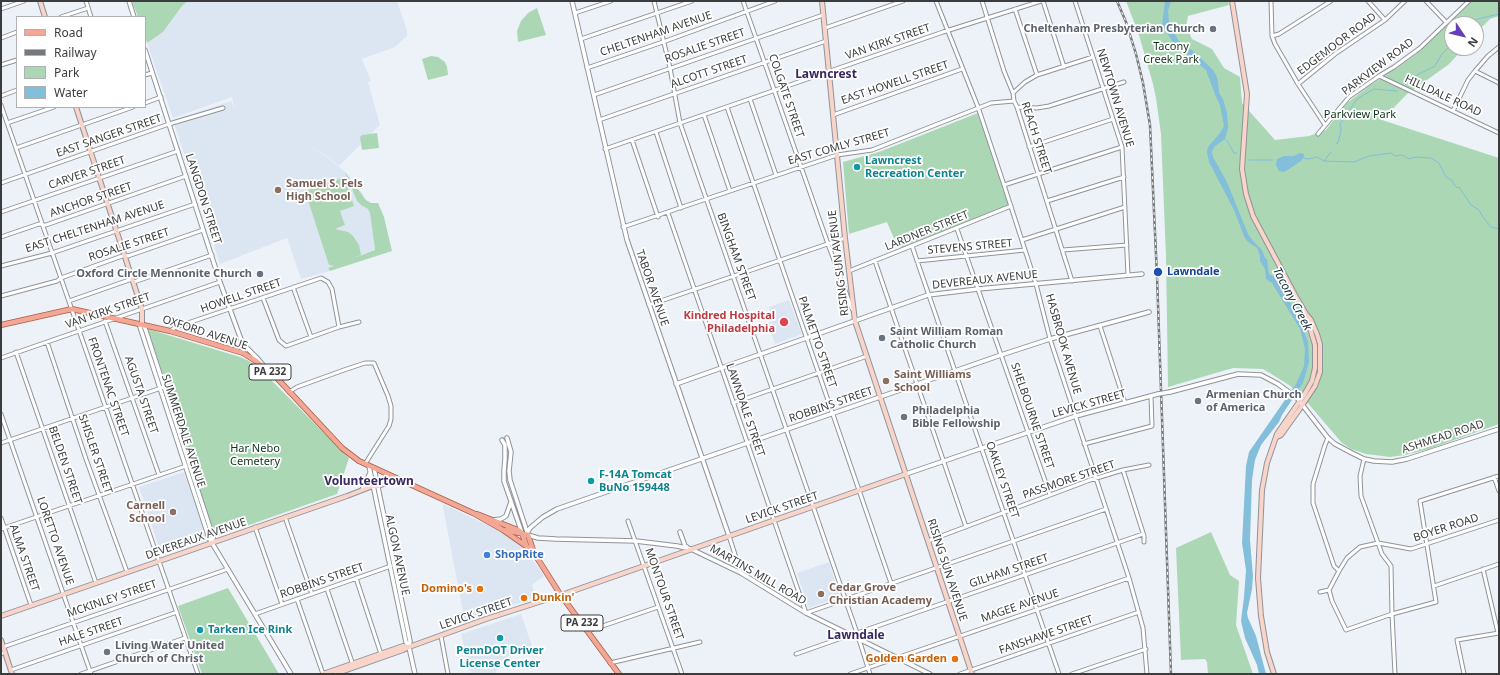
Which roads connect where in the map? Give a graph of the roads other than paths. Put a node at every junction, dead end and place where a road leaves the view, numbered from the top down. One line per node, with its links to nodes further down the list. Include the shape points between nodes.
1 (24, 1): 26 (street)
2 (40, 1): 32 (main road)
3 (86, 1): 25 (street)
4 (129, 1): 35 (street)
5 (572, 1): 29 (street, TABOR AVENUE)
6 (611, 1): 29 (street)
7 (654, 1): 30 (street, BINGHAM STREET)
8 (692, 1): 30 (street)
9 (744, 1): 28 (street, COLGATE STREET)
10 (775, 1): 28 (street, CHELTENHAM AVENUE)
11 (822, 1): 31 (main road, RISING SUN AVENUE)
12 (903, 1): 41 (street)
13 (936, 1): 42 (street, HASBROOK AVENUE)
14 (982, 1): 37 (street, REACH STREET)
15 (1042, 1): 24 (street, VAN KIRK STREET); 56 (street)
16 (1075, 1): 52 (street, NEWTOWN AVENUE)
17 (1232, 1): 176 (main road, via 1247,94 1242,169 1246,194 1253,216)
18 (1271, 1): 44 (street)
19 (1331, 1): 44 (street)
20 (1368, 1): 38 (street)
21 (1405, 1): 38 (street, EDGEMOOR ROAD)
22 (1426, 1): 39 (street)
23 (1469, 1): 36 (street, PARKVIEW ROAD)
24 (1028, 3): 27 (street, VAN KIRK STREET)
25 (88, 8): 33 (street); 34 (street)
26 (1, 9)
27 (1015, 9): 37 (street, VAN KIRK STREET); 64 (street)
28 (747, 12): 46 (street, COLGATE STREET); 49 (street, CHELTENHAM AVENUE)
29 (575, 13): 47 (street, TABOR AVENUE)
30 (656, 13): 47 (street); 49 (street, BINGHAM STREET)
31 (823, 15): 41 (main road, RISING SUN AVENUE); 46 (street, ROSALIE STREET)
32 (45, 16)
33 (64, 16)
34 (91, 16)
35 (134, 16)
36 (1453, 16)
37 (987, 18): 42 (street, VAN KIRK STREET); 72 (street, REACH STREET)
38 (1385, 20): 68 (street, EDGEMOOR ROAD, via 1335,54)
39 (1444, 20)
40 (1444, 24): 65 (street, PARKVIEW ROAD, via 1420,48)
41 (825, 28): 48 (main road, RISING SUN AVENUE)
42 (947, 31): 59 (street, HASBROOK AVENUE); 62 (street, VAN KIRK STREET)
43 (16, 32): 45 (street)
44 (1272, 36): 68 (street)
45 (1, 38)
46 (756, 38): 54 (street, COLGATE STREET); 58 (street, ROSALIE STREET)
47 (581, 39): 57 (street, TABOR AVENUE)
48 (826, 41): 54 (street, ALCOTT STREET); 62 (main road, RISING SUN AVENUE)
49 (663, 42): 57 (street, CHELTENHAM AVENUE); 58 (street, BINGHAM STREET)
50 (1499, 47): 60 (street)
51 (146, 53): 61 (street, LANGDON STREET)
52 (1093, 58): 56 (street); 69 (street, NEWTOWN AVENUE)
53 (16, 60): 55 (street)
54 (765, 62): 71 (street, COLGATE STREET); 73 (street, ALCOTT STREET)
55 (1, 65)
56 (1064, 66): 64 (street)
57 (587, 68): 74 (street, TABOR AVENUE)
58 (670, 68): 73 (street, BINGHAM STREET); 74 (street, ROSALIE STREET)
59 (962, 69): 82 (street, HASBROOK AVENUE); 90 (street, EAST HOWELL STREET)
60 (1475, 71): 67 (street); 88 (street)
61 (152, 72): 63 (street); 76 (street, LANGDON STREET)
62 (828, 72): 71 (street, VAN KIRK STREET); 90 (main road, RISING SUN AVENUE)
63 (146, 75)
64 (1036, 75): 72 (street)
65 (1379, 76): 88 (street, HILLDALE ROAD); 97 (street, PARKVIEW ROAD, via 1349,97)
66 (1124, 82): 69 (street)
67 (1499, 83)
68 (1298, 84): 97 (street)
69 (1103, 88): 83 (street, via 1049,106); 91 (street, NEWTOWN AVENUE)
70 (16, 90): 75 (street)
71 (775, 90): 77 (street, VAN KIRK STREET); 109 (street, COLGATE STREET)
72 (1013, 93): 78 (street, REACH STREET)
73 (674, 94): 92 (street, ALCOTT STREET); 94 (street, BINGHAM STREET)
74 (594, 95): 92 (street, TABOR AVENUE)
75 (1, 96)
76 (161, 97): 79 (street); 95 (street, LANGDON STREET)
77 (750, 99): 81 (street, VAN KIRK STREET); 112 (street)
78 (1014, 101): 82 (street, EAST COMLY STREET); 83 (street, REACH STREET)
79 (146, 103)
80 (1, 105): 93 (street, FRONTENAC STREET)
81 (727, 107): 89 (street, VAN KIRK STREET); 117 (street, PALMETTO STREET)
82 (978, 107): 108 (street, EAST COMLY STREET, via 872,150); 118 (street, HASBROOK AVENUE)
83 (1017, 107): 102 (street, REACH STREET)
84 (51, 108): 93 (street)
85 (76, 108): 96 (main road, SUMMERDALE AVENUE)
86 (130, 108): 96 (street)
87 (223, 108): 95 (street, EAST SANGER STREET)
88 (1453, 111): 99 (street, HILLDALE ROAD)
89 (704, 115): 94 (street, VAN KIRK STREET); 119 (street)
90 (833, 115): 108 (main road, RISING SUN AVENUE)
91 (1113, 119): 102 (street); 103 (street, NEWTOWN AVENUE)
92 (599, 120): 105 (street, TABOR AVENUE)
93 (7, 123): 104 (street, FRONTENAC STREET)
94 (680, 123): 98 (street, VAN KIRK STREET); 120 (street, BINGHAM STREET)
95 (169, 124): 106 (street, LANGDON STREET); 107 (street, EAST SANGER STREET)
96 (82, 125): 104 (street); 107 (main road, SUMMERDALE AVENUE)
97 (1325, 125): 100 (street, PARKVIEW ROAD)
98 (656, 132): 101 (street, VAN KIRK STREET); 126 (street)
99 (1499, 133)
100 (1318, 134)
101 (632, 140): 105 (street, VAN KIRK STREET); 130 (street)
102 (1029, 146): 110 (street, REACH STREET)
103 (1122, 147): 110 (street); 114 (street, NEWTOWN AVENUE)
104 (16, 148): 111 (street, FRONTENAC STREET)
105 (605, 149): 132 (street, TABOR AVENUE)
106 (178, 151): 113 (street, LANGDON STREET); 115 (street, CARVER STREET)
107 (90, 152): 111 (street, EAST SANGER STREET); 115 (main road, SUMMERDALE AVENUE)
108 (837, 155): 109 (street, EAST COMLY STREET); 138 (main road, RISING SUN AVENUE)
109 (801, 166): 112 (street, EAST COMLY STREET); 140 (street, COLGATE STREET)
110 (1038, 174): 118 (street); 122 (street, REACH STREET)
111 (25, 175): 116 (street, EAST SANGER STREET); 121 (street, FRONTENAC STREET)
112 (776, 175): 117 (street, EAST COMLY STREET)
113 (186, 176): 123 (street, ANCHOR STREET); 124 (street, LANGDON STREET)
114 (1124, 177): 122 (street); 127 (street, NEWTOWN AVENUE)
115 (99, 178): 121 (street, CARVER STREET); 123 (main road, SUMMERDALE AVENUE)
116 (1, 183)
117 (753, 183): 119 (street, EAST COMLY STREET); 149 (street, PALMETTO STREET)
118 (1004, 185): 125 (street, HASBROOK AVENUE)
119 (730, 191): 120 (street, EAST COMLY STREET)
120 (706, 199): 126 (street, EAST COMLY STREET); 156 (street, BINGHAM STREET)
121 (34, 200): 128 (street, CARVER STREET); 131 (street, FRONTENAC STREET)
122 (1047, 201): 136 (street, REACH STREET)
123 (108, 203): 131 (street, ANCHOR STREET); 134 (main road, SUMMERDALE AVENUE)
124 (195, 204): 134 (street, EAST CHELTENHAM AVENUE); 135 (street, LANGDON STREET)
125 (1011, 206): 133 (street, LARDNER STREET); 139 (street, HASBROOK AVENUE)
126 (681, 208): 129 (street, EAST COMLY STREET)
127 (1124, 208): 136 (street); 141 (street, NEWTOWN AVENUE)
128 (1, 212)
129 (668, 213): 130 (street, EAST COMLY STREET); 164 (street, LAWNDALE STREET)
130 (658, 216): 132 (street, EAST COMLY STREET)
131 (42, 225): 137 (street, ANCHOR STREET); 145 (street, FRONTENAC STREET)
132 (623, 227): 169 (street, TABOR AVENUE)
133 (957, 229): 142 (street, LARDNER STREET); 148 (street, SHELBOURNE STREET)
134 (116, 230): 145 (street, EAST CHELTENHAM AVENUE); 146 (main road, SUMMERDALE AVENUE)
135 (204, 230): 146 (street, ROSALIE STREET); 147 (street, LANGDON STREET)
136 (1056, 230): 139 (street); 144 (street, REACH STREET)
137 (1, 237)
138 (845, 238): 140 (street); 153 (main road, RISING SUN AVENUE)
139 (1022, 240): 143 (street, HASBROOK AVENUE)
140 (828, 244): 149 (street); 174 (street, COLGATE STREET)
141 (1126, 245): 144 (street); 155 (street, NEWTOWN AVENUE)
142 (912, 246): 150 (street, OAKLEY STREET); 151 (street, LARDNER STREET)
143 (1025, 250): 148 (street, STEVENS STREET); 161 (street, HASBROOK AVENUE)
144 (1063, 250): 159 (street, REACH STREET)
145 (52, 253): 152 (street, EAST CHELTENHAM AVENUE); 157 (street, FRONTENAC STREET)
146 (125, 255): 157 (street, ROSALIE STREET); 158 (main road, SUMMERDALE AVENUE)
147 (212, 255): 158 (street); 160 (street, LANGDON STREET)
148 (966, 256): 150 (street, STEVENS STREET); 163 (street, SHELBOURNE STREET)
149 (779, 260): 156 (street); 188 (street, PALMETTO STREET)
150 (917, 261): 165 (street, OAKLEY STREET)
151 (875, 262): 153 (street, LARDNER STREET); 170 (street)
152 (1, 266)
153 (849, 271): 174 (main road, RISING SUN AVENUE)
154 (1142, 274): 155 (street, DEVEREAUX AVENUE)
155 (1128, 275): 159 (street, DEVEREAUX AVENUE)
156 (733, 276): 164 (street); 194 (street, BINGHAM STREET)
157 (61, 278): 166 (street); 168 (street, FRONTENAC STREET)
158 (133, 281): 168 (street); 172 (main road, SUMMERDALE AVENUE)
159 (1072, 281): 161 (street, DEVEREAUX AVENUE)
160 (220, 282): 172 (street, VAN KIRK STREET); 173 (street, LANGDON STREET)
161 (1036, 284): 163 (street, DEVEREAUX AVENUE); 189 (street, HASBROOK AVENUE)
162 (293, 287): 167 (street, HOWELL STREET); 184 (street, HOWELL STREET, via 318,279 324,279 331,285); 187 (street)
163 (978, 289): 165 (street, DEVEREAUX AVENUE); 195 (street, SHELBOURNE STREET)
164 (694, 290): 169 (street); 199 (street, LAWNDALE STREET)
165 (928, 295): 170 (street, DEVEREAUX AVENUE); 200 (street, OAKLEY STREET)
166 (1, 296)
167 (263, 298): 173 (street, HOWELL STREET); 187 (street, via 279,340 286,346)
168 (69, 301): 171 (street, FRONTENAC STREET)
169 (648, 305): 202 (street, TABOR AVENUE)
170 (891, 308): 179 (street, DEVEREAUX AVENUE); 203 (street)
171 (72, 309): 177 (main road, OXFORD AVENUE / PA 232); 181 (main road, OXFORD AVENUE / PA 232); 185 (street, FRONTENAC STREET)
172 (142, 309): 177 (street, VAN KIRK STREET); 182 (main road, SUMMERDALE AVENUE)
173 (230, 309): 186 (street, HOWELL STREET); 191 (street, LANGDON STREET)
174 (853, 310): 179 (main road, RISING SUN AVENUE)
175 (1149, 312): 183 (street, ROBBINS STREET)
176 (1306, 314): 211 (main road, via 1316,345 1315,368 1312,381); 211 (main road, via 1312,320 1317,334 1320,372 1315,386)
177 (116, 318): 178 (street, VAN KIRK STREET); 182 (main road, OXFORD AVENUE / PA 232)
178 (105, 321): 185 (street, VAN KIRK STREET); 210 (street, AGUSTA STREET)
179 (855, 321): 188 (street, DEVEREAUX AVENUE); 196 (main road, RISING SUN AVENUE)
180 (359, 322): 184 (street)
181 (1, 324)
182 (142, 324): 186 (main road, OXFORD AVENUE / PA 232); 204 (street, SUMMERDALE AVENUE, via 140,327)
183 (1100, 326): 189 (street, ROBBINS STREET); 213 (street)
184 (339, 327): 187 (street)
185 (79, 331): 190 (street, VAN KIRK STREET); 214 (street, FRONTENAC STREET)
186 (170, 331): 193 (main road, OXFORD AVENUE / PA 232)
187 (311, 337)
188 (807, 339): 194 (street, DEVEREAUX AVENUE); 201 (street, PALMETTO STREET)
189 (1050, 339): 195 (street, ROBBINS STREET); 217 (street, HASBROOK AVENUE)
190 (46, 342): 192 (street, VAN KIRK STREET); 218 (street, SHISLER STREET)
191 (242, 342): 193 (street, LANGDON STREET); 198 (street)
192 (16, 352): 197 (street, VAN KIRK STREET); 220 (street, BELDEN STREET)
193 (243, 353): 198 (main road, OXFORD AVENUE / PA 232)
194 (761, 355): 199 (street, DEVEREAUX AVENUE); 205 (street, BINGHAM STREET)
195 (1001, 355): 200 (street, ROBBINS STREET); 222 (street, SHELBOURNE STREET)
196 (867, 356): 201 (street); 209 (main road, RISING SUN AVENUE)
197 (1, 358)
198 (264, 366): 206 (main road, OXFORD AVENUE / PA 232)
199 (721, 368): 202 (street, DEVEREAUX AVENUE); 212 (street, LAWNDALE STREET)
200 (954, 372): 203 (street, ROBBINS STREET); 230 (street, OAKLEY STREET)
201 (819, 373): 205 (street); 216 (street, PALMETTO STREET)
202 (676, 384): 231 (street, TABOR AVENUE)
203 (917, 385): 209 (street, ROBBINS STREET); 233 (street)
204 (162, 387): 210 (street); 234 (street, SUMMERDALE AVENUE)
205 (772, 389): 212 (street); 221 (street, BINGHAM STREET)
206 (289, 392): 235 (main road, OXFORD AVENUE / PA 232, via 342,448); 235 (street, via 344,370 365,363 374,363 392,413 389,426)
207 (1164, 393): 208 (street, LEVICK STREET, bridge); 211 (street, ASHMEAD ROAD, bridge, via 1241,374 1261,375)
208 (1151, 396): 213 (street, LEVICK STREET); 229 (street, via 1152,426)
209 (880, 397): 216 (street, ROBBINS STREET); 239 (main road, RISING SUN AVENUE)
210 (132, 398): 214 (street); 240 (street, AGUSTA STREET)
211 (1300, 401): 224 (street, ASHMEAD ROAD); 364 (main road, via 1281,435 1277,437 1267,463 1262,490 1258,578 1260,616)
212 (733, 403): 228 (street, LAWNDALE STREET)
213 (1125, 403): 217 (street, LEVICK STREET)
214 (106, 408): 218 (street); 245 (street, FRONTENAC STREET)
215 (1, 414): 225 (street, LORETTO AVENUE)
216 (833, 414): 221 (street, ROBBINS STREET); 248 (street, PALMETTO STREET)
217 (1076, 416): 222 (street, LEVICK STREET); 229 (street, HASBROOK AVENUE)
218 (73, 419): 220 (street); 251 (street, SHISLER STREET)
219 (1499, 428): 232 (street, ASHMEAD ROAD, via 1407,459 1392,462)
220 (43, 429): 225 (street); 253 (street, BELDEN STREET)
221 (786, 430): 228 (street, ROBBINS STREET); 254 (street, BINGHAM STREET)
222 (1028, 432): 230 (street, LEVICK STREET); 250 (street, SHELBOURNE STREET)
223 (507, 438): 270 (street, via 511,452 510,480)
224 (1328, 438): 232 (street, ASHMEAD ROAD); 292 (street, via 1313,484 1313,503 1334,566)
225 (10, 440): 227 (street); 258 (street, LORETTO AVENUE)
226 (502, 440): 252 (street, via 506,459 504,481)
227 (1, 443)
228 (747, 444): 231 (street, ROBBINS STREET); 262 (street, LAWNDALE STREET)
229 (1084, 444): 244 (street, HASBROOK AVENUE)
230 (982, 448): 233 (street, LEVICK STREET); 257 (street, OAKLEY STREET)
231 (702, 459): 270 (street, ROBBINS STREET, via 552,511); 272 (street, TABOR AVENUE)
232 (1364, 459): 279 (street, via 1360,472 1360,488)
233 (943, 462): 239 (street, LEVICK STREET); 267 (street)
234 (188, 465): 240 (street); 276 (street, SUMMERDALE AVENUE, via 214,537)
235 (367, 465): 237 (main road, OXFORD AVENUE / PA 232)
236 (1149, 465): 238 (street, PASSMORE STREET)
237 (372, 470): 243 (main road, OXFORD AVENUE / PA 232); 246 (street, ALGON AVENUE); 247 (street)
238 (1123, 470): 244 (street, PASSMORE STREET); 271 (street)
239 (906, 474): 248 (main road, LEVICK STREET); 274 (main road, RISING SUN AVENUE)
240 (159, 475): 245 (street)
241 (1499, 476): 242 (street)
242 (1494, 477): 249 (street); 280 (street, via 1420,501)
243 (397, 479): 246 (main road, DEVEREAUX AVENUE); 256 (main road, OXFORD AVENUE / PA 232)
244 (1096, 479): 250 (street, PASSMORE STREET); 255 (street, HASBROOK AVENUE)
245 (132, 484): 251 (street); 284 (street, FRONTENAC STREET)
246 (375, 486): 247 (main road, DEVEREAUX AVENUE); 286 (street, ALGON AVENUE); 288 (street, ALGON AVENUE)
247 (362, 490): 259 (main road, DEVEREAUX AVENUE)
248 (859, 490): 254 (main road, LEVICK STREET); 299 (street, PALMETTO STREET)
249 (1499, 491)
250 (1050, 495): 257 (street, PASSMORE STREET)
251 (99, 496): 253 (street); 293 (street, SHISLER STREET)
252 (512, 501): 261 (street, via 506,516); 270 (street)
253 (70, 506): 258 (street); 298 (street, BELDEN STREET)
254 (813, 506): 262 (main road, LEVICK STREET); 308 (street, BINGHAM STREET)
255 (1106, 509): 275 (street); 278 (street, HASBROOK AVENUE)
256 (473, 513): 261 (main road, OXFORD AVENUE / PA 232); 265 (main road, OXFORD AVENUE / PA 232)
257 (1004, 513): 267 (street, PASSMORE STREET); 275 (street, OAKLEY STREET)
258 (37, 517): 268 (street); 305 (street, LORETTO AVENUE)
259 (285, 517): 266 (main road, DEVEREAUX AVENUE); 306 (street)
260 (1, 518): 268 (street, ALMA STREET)
261 (491, 520): 270 (main road, OXFORD AVENUE / PA 232)
262 (773, 520): 272 (main road, LEVICK STREET); 317 (street, LAWNDALE STREET)
263 (1499, 520): 280 (street, BOYER ROAD)
264 (628, 521): 273 (street, MONTOUR STREET)
265 (495, 526): 270 (main road, MARTINS MILL ROAD); 281 (main road, OXFORD AVENUE / PA 232)
266 (255, 527): 276 (main road, DEVEREAUX AVENUE); 311 (street)
267 (966, 527): 274 (street, PASSMORE STREET)
268 (3, 529): 312 (street, ALMA STREET)
269 (680, 532): 282 (street, via 685,546)
270 (526, 534): 273 (street, MARTINS MILL ROAD, via 538,538); 281 (main road, OXFORD AVENUE); 283 (main road, OXFORD AVENUE / PA 232)
271 (1143, 534): 277 (street); 278 (street, GILHAM STREET)
272 (729, 536): 282 (main road, LEVICK STREET); 294 (street, TABOR AVENUE)
273 (636, 541): 282 (street, MARTINS MILL ROAD); 287 (street, MONTOUR STREET)
274 (928, 541): 289 (main road, RISING SUN AVENUE)
275 (1013, 541): 289 (street); 295 (street, OAKLEY STREET)
276 (213, 542): 284 (main road, DEVEREAUX AVENUE); 290 (street, SUMMERDALE AVENUE)
277 (1144, 542)
278 (1117, 543): 295 (street, GILHAM STREET); 297 (street, HASBROOK AVENUE)
279 (1378, 543): 280 (street, BOYER ROAD, via 1411,549); 292 (street, BOYER ROAD, via 1353,551); 319 (street, via 1391,566)
280 (1426, 544): 300 (street)
281 (526, 546): 283 (main road, OXFORD AVENUE / PA 232)
282 (691, 549): 287 (main road, LEVICK STREET); 294 (street, MARTINS MILL ROAD)
283 (534, 554): 307 (main road, OXFORD AVENUE / PA 232)
284 (159, 562): 293 (main road, DEVEREAUX AVENUE); 302 (street, FRONTENAC STREET)
285 (1499, 564): 291 (street)
286 (394, 565): 288 (street, ROBBINS STREET); 335 (street, ALGON AVENUE, via 410,641)
287 (645, 565): 307 (main road, LEVICK STREET); 313 (street, MONTOUR STREET)
288 (390, 567): 296 (street, ROBBINS STREET); 335 (street, ALGON AVENUE)
289 (936, 567): 299 (street); 310 (main road, RISING SUN AVENUE)
290 (228, 569): 302 (street, MCKINLEY STREET); 318 (street, SUMMERDALE AVENUE)
291 (1483, 569): 300 (street); 324 (street)
292 (1339, 571): 303 (street, BOYER ROAD)
293 (126, 572): 298 (main road, DEVEREAUX AVENUE)
294 (741, 574): 317 (street, MARTINS MILL ROAD)
295 (1025, 575): 310 (street, GILHAM STREET); 314 (street, OAKLEY STREET)
296 (356, 578): 301 (street, ROBBINS STREET); 339 (street)
297 (1129, 578): 314 (street, MAGEE AVENUE); 316 (street, HASBROOK AVENUE)
298 (96, 583): 305 (main road, DEVEREAUX AVENUE)
299 (891, 583): 308 (street)
300 (1434, 586): 319 (street, via 1436,602)
301 (327, 589): 306 (street, ROBBINS STREET); 343 (street)
302 (169, 590): 315 (street, FRONTENAC STREET); 321 (street, MCKINLEY STREET)
303 (1329, 590): 304 (street); 319 (street, via 1346,630)
304 (1320, 592)
305 (64, 594): 312 (main road, DEVEREAUX AVENUE); 321 (street, LORETTO AVENUE)
306 (312, 594): 309 (street, ROBBINS STREET)
307 (560, 594): 322 (main road, OXFORD AVENUE / PA 232); 326 (main road, LEVICK STREET)
308 (844, 598): 317 (street); 323 (street, BINGHAM STREET)
309 (297, 599): 311 (street, ROBBINS STREET); 351 (street)
310 (948, 601): 323 (street, GILHAM STREET); 327 (main road, RISING SUN AVENUE)
311 (282, 604): 318 (street, ROBBINS STREET)
312 (31, 605): 320 (main road, DEVEREAUX AVENUE)
313 (658, 607): 322 (street); 336 (street, MONTOUR STREET)
314 (1037, 609): 327 (street, MAGEE AVENUE); 332 (street, OAKLEY STREET)
315 (177, 612): 328 (street, FRONTENAC STREET); 333 (street, HALE STREET)
316 (1139, 612): 332 (street, FANSHAWE STREET); 337 (street, HASBROOK AVENUE)
317 (806, 613): 325 (street, MARTINS MILL ROAD)
318 (255, 614): 350 (street, SUMMERDALE AVENUE)
319 (1392, 614): 365 (street)
320 (1, 616)
321 (73, 622): 333 (street, LORETTO AVENUE); 334 (street, MCKINLEY STREET)
322 (588, 631): 342 (main road, OXFORD AVENUE / PA 232)
323 (857, 633): 330 (street, BINGHAM STREET)
324 (1498, 633): 366 (street, via 1457,640)
325 (850, 635): 330 (street, MARTINS MILL ROAD); 340 (street)
326 (440, 636): 335 (main road, LEVICK STREET); 354 (street)
327 (960, 636): 341 (street, MAGEE AVENUE); 346 (main road, RISING SUN AVENUE)
328 (185, 638): 347 (street); 349 (street, FRONTENAC STREET)
329 (1, 640): 334 (main road)
330 (859, 640): 341 (street, MARTINS MILL ROAD); 344 (street, BINGHAM STREET)
331 (700, 642): 336 (street)
332 (1048, 643): 346 (street, FANSHAWE STREET); 361 (street, OAKLEY STREET)
333 (81, 645): 345 (street, HALE STREET); 347 (street, LORETTO AVENUE)
334 (3, 647): 338 (main road)
335 (409, 647): 339 (main road, LEVICK STREET, via 404,646); 343 (main road, LEVICK STREET); 353 (street, ALGON AVENUE)
336 (673, 648): 342 (street); 356 (street, MONTOUR STREET)
337 (1146, 649): 362 (street); 363 (street, HASBROOK AVENUE)
338 (3, 653): 345 (main road)
339 (381, 654): 343 (main road, LEVICK STREET)
340 (796, 654)
341 (897, 657): 344 (street, MAGEE AVENUE); 359 (street, MARTINS MILL ROAD)
342 (610, 663): 355 (main road, OXFORD AVENUE / PA 232)
343 (353, 666): 351 (main road, LEVICK STREET); 352 (main road, LEVICK STREET)
344 (868, 668): 357 (street, MAGEE AVENUE); 358 (street, BINGHAM STREET)
345 (12, 672)
346 (972, 672): 360 (street, FANSHAWE STREET)
347 (90, 673): 348 (street)
348 (81, 674)
349 (198, 674)
350 (291, 674)
351 (323, 674)
352 (334, 674)
353 (415, 674)
354 (448, 674)
355 (619, 674)
356 (682, 674)
357 (850, 674)
358 (870, 674)
359 (930, 674)
360 (960, 674)
361 (1059, 674)
362 (1072, 674)
363 (1147, 674)
364 (1274, 674)
365 (1395, 674)
366 (1464, 674)

